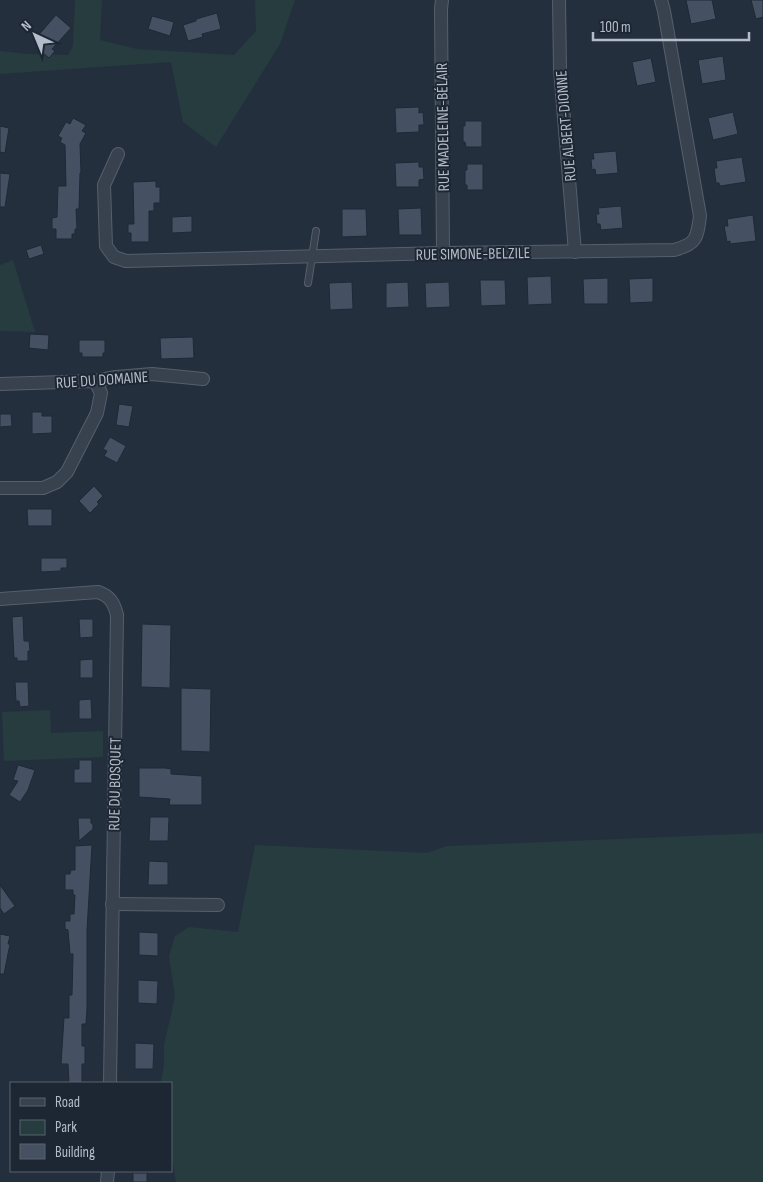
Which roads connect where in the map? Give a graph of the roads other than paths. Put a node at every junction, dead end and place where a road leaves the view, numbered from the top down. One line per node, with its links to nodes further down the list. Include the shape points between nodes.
1 (442, 0): 7 (street, RUE MADELEINE-BÉLAIR)
2 (559, 0): 6 (street, RUE ALBERT-DIONNE, via 560,69)
3 (661, 0): 6 (street, RUE SIMONE-BELZILE, via 700,216 697,233 687,247 674,250)
4 (118, 154): 8 (street, RUE SIMONE-BELZILE, via 104,185 106,246 114,257 126,261)
5 (316, 232): 8 (lane)
6 (575, 252): 7 (street, RUE SIMONE-BELZILE)
7 (443, 253): 8 (street, RUE SIMONE-BELZILE)
8 (311, 257): 9 (lane)
9 (308, 283)
10 (203, 379): 11 (street, RUE DU DOMAINE, via 152,374)
11 (95, 381): 12 (street, RUE DU DOMAINE); 13 (street, via 101,392 98,409 67,472 57,482 43,488)
12 (0, 384)
13 (0, 488)
14 (0, 599): 15 (street, RUE DU BOSQUET, via 98,592 106,594 115,606 118,615)
15 (112, 904): 16 (street); 17 (street, RUE DU BOSQUET)
16 (218, 905)
17 (110, 1082)

